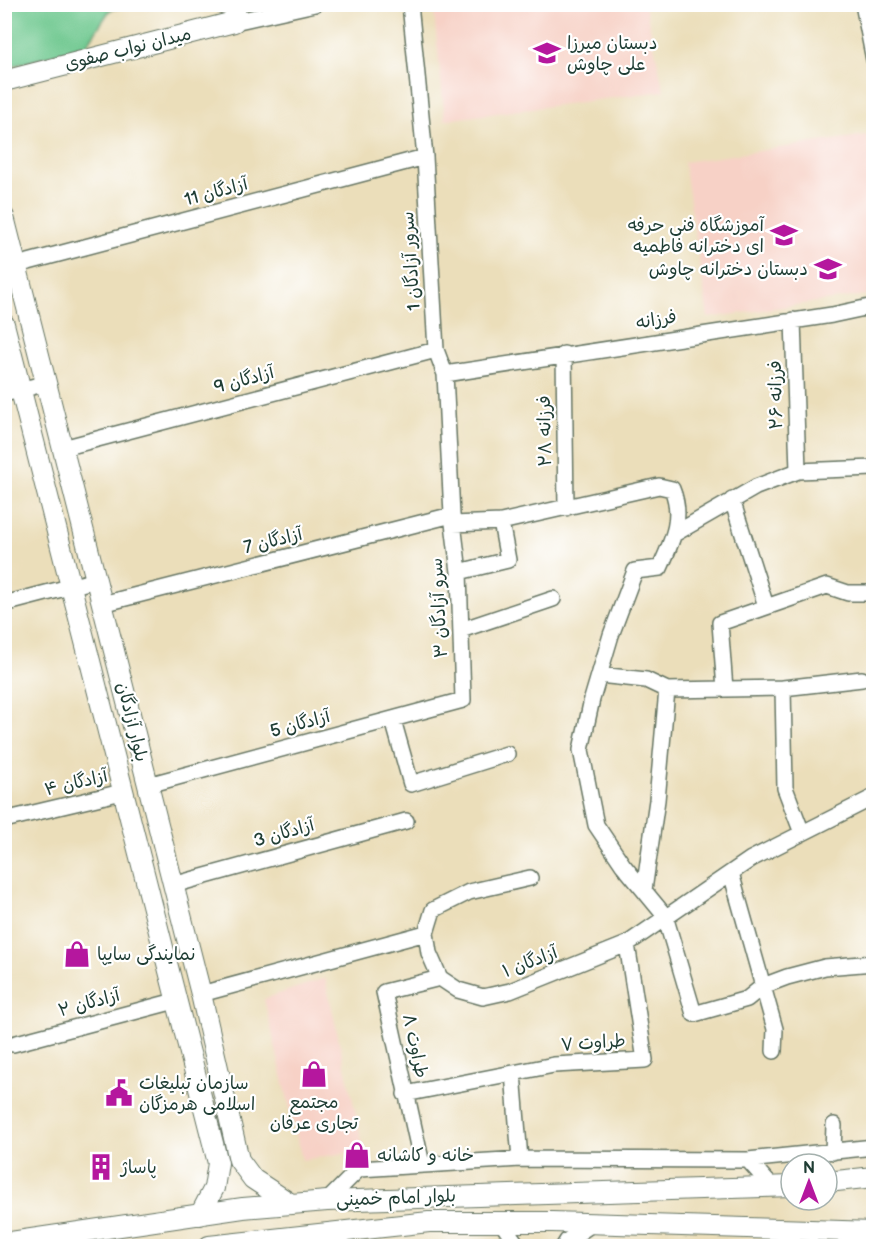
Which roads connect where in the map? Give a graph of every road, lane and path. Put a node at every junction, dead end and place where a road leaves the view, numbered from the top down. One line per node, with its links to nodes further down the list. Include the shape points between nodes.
1 (315, 4): 4 (street)
2 (410, 4): 7 (street, سرور آزادگان 1)
3 (867, 9): 5 (street)
4 (235, 13): 6 (main road, میدان نواب صفوی)
5 (873, 53)
6 (4, 81)
7 (424, 157): 9 (street, آزادگان 11); 13 (street, سرور آزادگان 1)
8 (4, 217): 9 (main road, بلوار آزادگان)
9 (17, 265): 16 (main road, بلوار آزادگان)
10 (873, 306): 11 (street, فرزانه)
11 (794, 320): 14 (street, فرزانه); 20 (street, فرزانه ۲۶)
12 (4, 324): 17 (main road, بلوار آزادگان)
13 (436, 350): 15 (street, سرور آزادگان 1); 18 (street, آزادگان 9)
14 (564, 354): 15 (street, فرزانه); 22 (street, فرزانه ۲۸)
15 (445, 374): 23 (street, سرور آزادگان 1)
16 (46, 383): 17 (street); 18 (main road, بلوار آزادگان)
17 (13, 392): 28 (main road, بلوار آزادگان)
18 (63, 448): 27 (main road, بلوار آزادگان)
19 (873, 468): 20 (street)
20 (798, 471): 21 (street)
21 (732, 500): 25 (street); 33 (street)
22 (566, 508): 24 (street, آزادگان 7); 25 (street, آزادگان 7, via 659,486 672,489 678,512)
23 (453, 519): 24 (street, آزادگان 7); 26 (street, سرو آزادگان ۳); 32 (street, آزادگان 7)
24 (501, 522): 26 (street, via 508,560)
25 (675, 533): 35 (street, via 660,568 634,571)
26 (459, 572): 34 (street, سرو آزادگان ۳)
27 (96, 580): 28 (street); 32 (main road, بلوار آزادگان)
28 (69, 587): 31 (street); 44 (main road, بلوار آزادگان)
29 (873, 593): 33 (street, via 848,593 827,586)
30 (553, 599): 34 (street)
31 (4, 604)
32 (102, 604): 43 (main road, بلوار آزادگان)
33 (766, 606): 38 (street, via 720,623)
34 (461, 630): 40 (street, سرو آزادگان ۳)
35 (599, 675): 39 (street, via 646,680); 52 (street, via 581,750 587,787 596,825)
36 (862, 679): 37 (street)
37 (783, 688): 38 (street); 48 (street, via 785,788)
38 (725, 689): 39 (street)
39 (667, 690): 52 (street)
40 (462, 700): 41 (street, آزادگان 5)
41 (393, 720): 42 (street, via 411,784); 43 (street, آزادگان 5)
42 (507, 754)
43 (148, 785): 44 (main road); 51 (main road, بلوار آزادگان)
44 (122, 792): 46 (street, آزادگان ۴); 60 (main road, بلوار آزادگان)
45 (873, 797): 48 (street, آزادگان ۱)
46 (4, 820)
47 (406, 821): 51 (street, آزادگان 3)
48 (802, 833): 49 (street, آزادگان ۱)
49 (731, 873): 53 (street, آزادگان ۱); 58 (street)
50 (530, 878): 54 (street, via 469,892 433,910)
51 (173, 885): 59 (main road, بلوار آزادگان)
52 (644, 890): 53 (street)
53 (666, 916): 55 (street, آزادگان ۱); 58 (street, via 694,1014 747,999)
54 (426, 933): 57 (street, via 429,953); 59 (street)
55 (627, 944): 57 (street, آزادگان ۱, via 510,991 483,997 458,990); 63 (street, طراوت ۷, via 645,1060 554,1065)
56 (873, 963): 58 (street, via 825,967)
57 (440, 978): 64 (street, طراوت ۸, via 384,992)
58 (763, 986): 62 (street, via 776,1029)
59 (201, 994): 60 (main road); 79 (main road, بلوار آزادگان, via 239,1160 254,1179)
60 (175, 1000): 61 (street, آزادگان ۲); 80 (main road, بلوار آزادگان, via 218,1163 214,1188)
61 (13, 1044)
62 (774, 1051)
63 (513, 1073): 64 (street); 69 (street)
64 (405, 1094): 71 (street, طراوت ۸)
65 (834, 1125): 67 (street)
66 (873, 1147): 67 (street)
67 (833, 1152)
68 (779, 1157): 70 (street)
69 (520, 1160): 70 (street); 71 (street)
70 (748, 1160): 74 (street)
71 (422, 1164): 78 (street, via 359,1169)
72 (873, 1177): 73 (main road)
73 (839, 1181)
74 (779, 1184)
75 (779, 1186): 78 (main road, بلوار امام خمینی)
76 (839, 1188): 77 (main road)
77 (873, 1189)
78 (327, 1201): 79 (main road, بلوار امام خمینی)
79 (291, 1204): 80 (main road, بلوار امام خمینی)
80 (200, 1215): 84 (main road, بلوار امام خمینی)
81 (501, 1222): 82 (main road, بلوار امام خمینی); 85 (main road, بلوار امام خمینی, via 429,1222); 86 (street)
82 (593, 1223): 83 (main road, بلوار امام خمینی); 87 (street)
83 (873, 1232)
84 (4, 1243)
85 (209, 1246)
86 (518, 1246)
87 (564, 1246)

